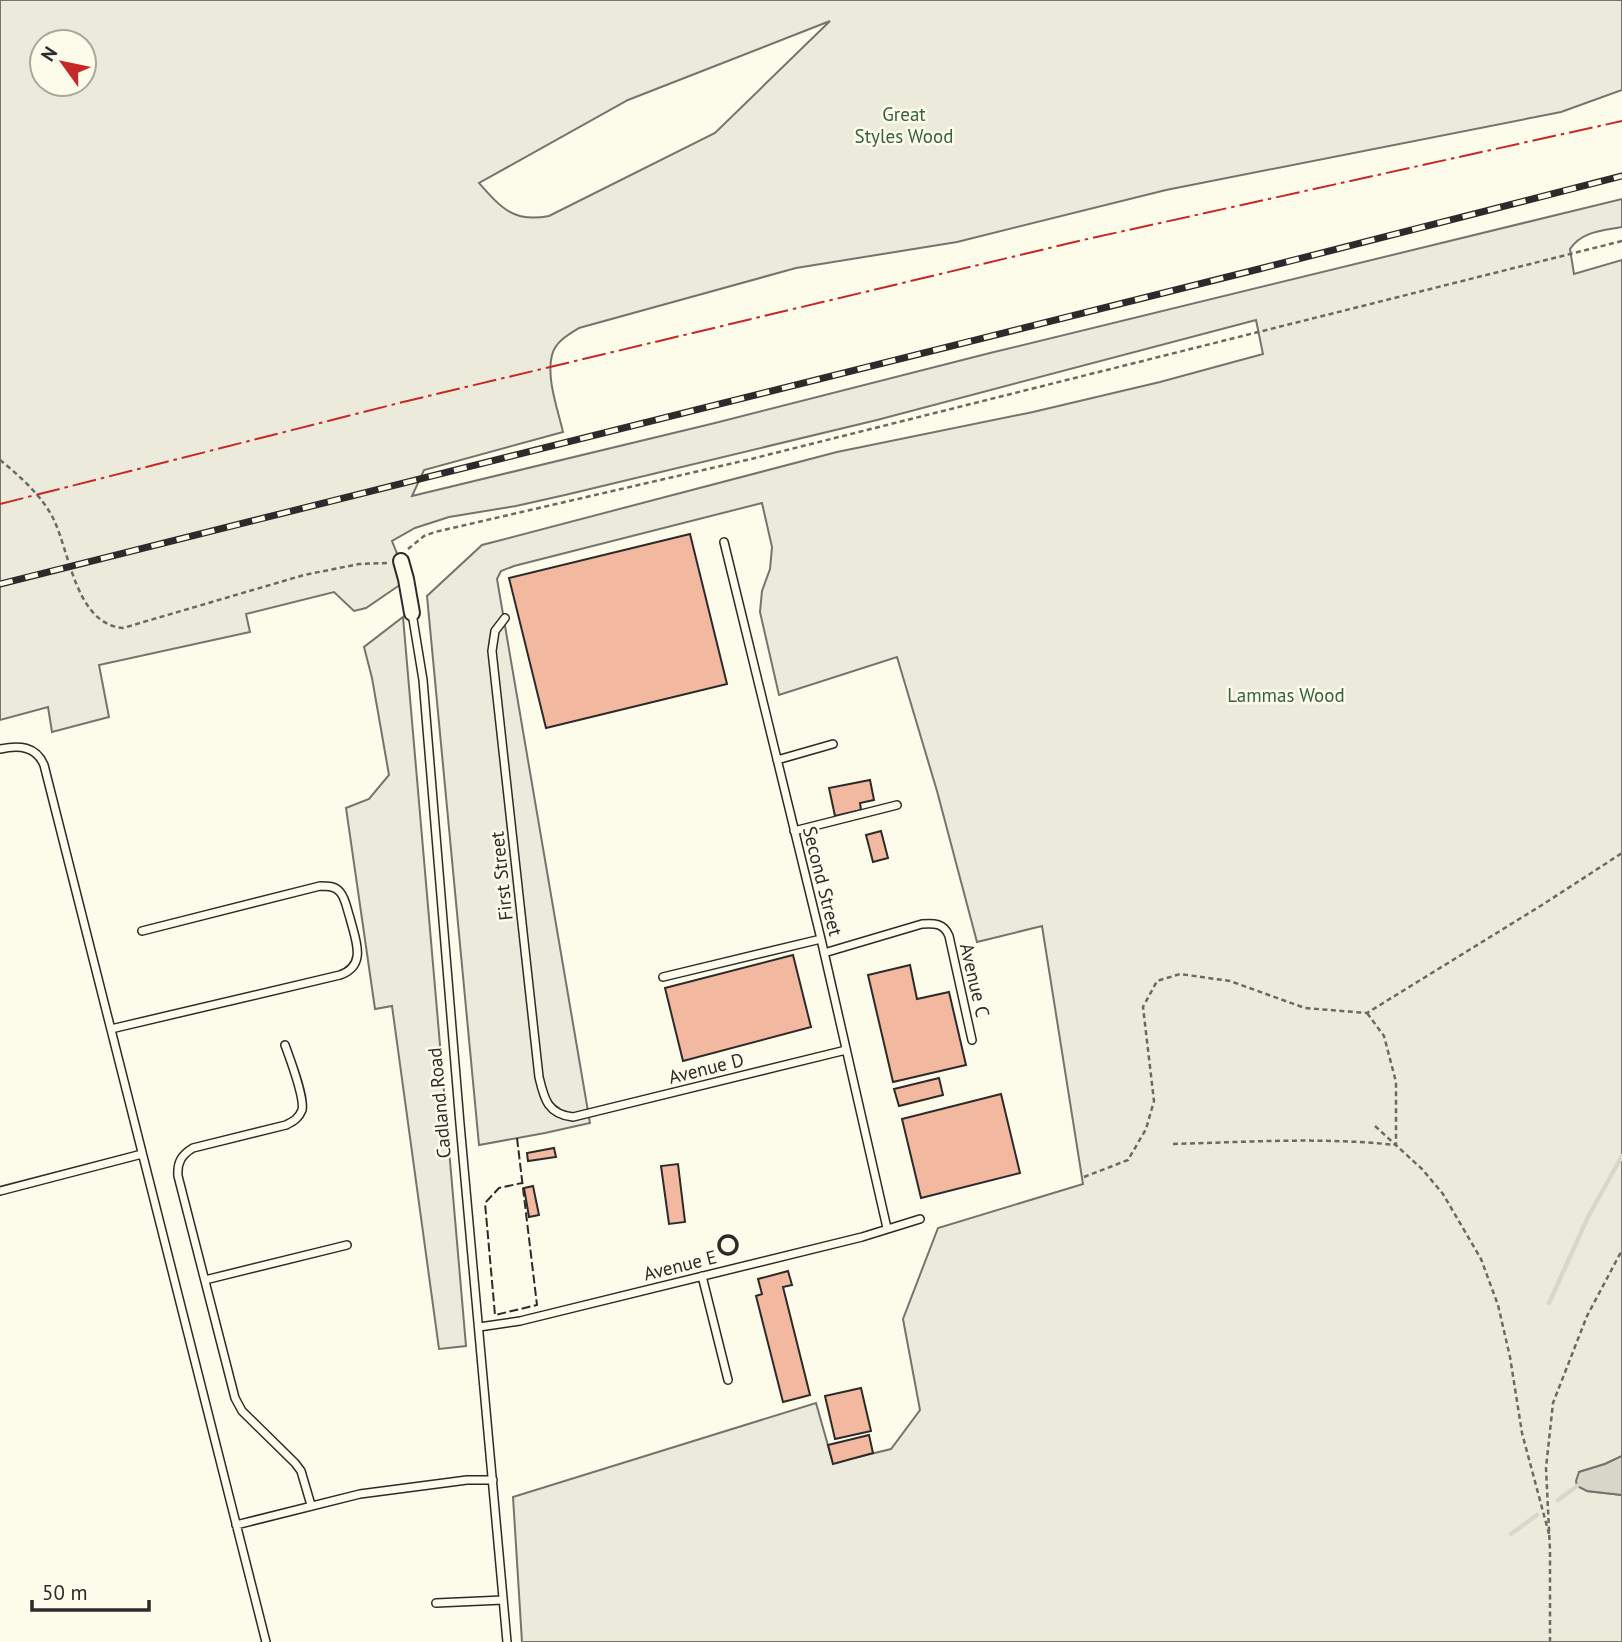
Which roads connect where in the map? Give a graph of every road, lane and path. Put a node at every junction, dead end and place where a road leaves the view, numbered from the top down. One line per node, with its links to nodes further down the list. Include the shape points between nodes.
1 (1622, 241): 4 (path, via 751,459 435,532 414,543)
2 (0, 460): 4 (path, via 44,503 80,593 96,615 113,627 339,567)
3 (724, 542): 9 (lane, Second Street)
4 (401, 561): 5 (street, Cadland Road)
5 (411, 613): 35 (lane, Cadland Road, via 423,680)
6 (505, 618): 22 (lane, First Street, via 495,631 492,651 539,1077 550,1107)
7 (833, 744): 9 (lane)
8 (0, 750): 18 (lane, via 32,749 44,765)
9 (777, 760): 11 (lane, Second Street)
10 (897, 805): 11 (lane)
11 (794, 831): 14 (lane, Second Street)
12 (1622, 853): 17 (path)
13 (142, 931): 18 (lane, via 328,886 342,894 358,951 356,963 340,975)
14 (821, 939): 15 (lane, Second Street); 16 (lane)
15 (824, 953): 19 (lane, Avenue C, via 922,925 943,926); 21 (lane, Second Street)
16 (663, 977)
17 (1367, 1013): 25 (path, via 1384,1036 1396,1082); 27 (path, via 1305,1008 1230,981 1180,974 1157,981 1143,1007 1154,1101 1146,1129 1128,1160)
18 (111, 1029): 26 (lane)
19 (972, 1040)
20 (285, 1045): 34 (lane, via 303,1101 294,1121 193,1148 179,1162 178,1176)
21 (846, 1050): 22 (lane, Avenue D); 30 (lane, Second Street)
22 (573, 1116)
23 (1375, 1126): 25 (path)
24 (1173, 1144): 25 (path, via 1295,1140)
25 (1396, 1145): 40 (path, via 1443,1194 1481,1259 1498,1305 1522,1433)
26 (142, 1154): 28 (lane); 39 (lane)
27 (1084, 1177)
28 (0, 1191)
29 (920, 1219): 30 (lane, Avenue E)
30 (887, 1228): 33 (lane, Avenue E)
31 (347, 1245): 34 (lane)
32 (1622, 1250): 40 (path, via 1587,1315 1553,1403 1546,1468)
33 (702, 1276): 35 (lane, Avenue E); 36 (lane)
34 (205, 1280): 38 (lane, via 235,1398 242,1411 301,1471)
35 (480, 1327): 37 (lane, Cadland Road)
36 (728, 1380)
37 (493, 1480): 38 (lane, via 372,1492); 41 (lane, Cadland Road)
38 (311, 1505): 39 (lane)
39 (236, 1525): 43 (lane)
40 (1549, 1534): 45 (path)
41 (503, 1600): 42 (lane); 44 (lane, Cadland Road)
42 (436, 1603)
43 (266, 1642)
44 (507, 1642)
45 (1550, 1642)

